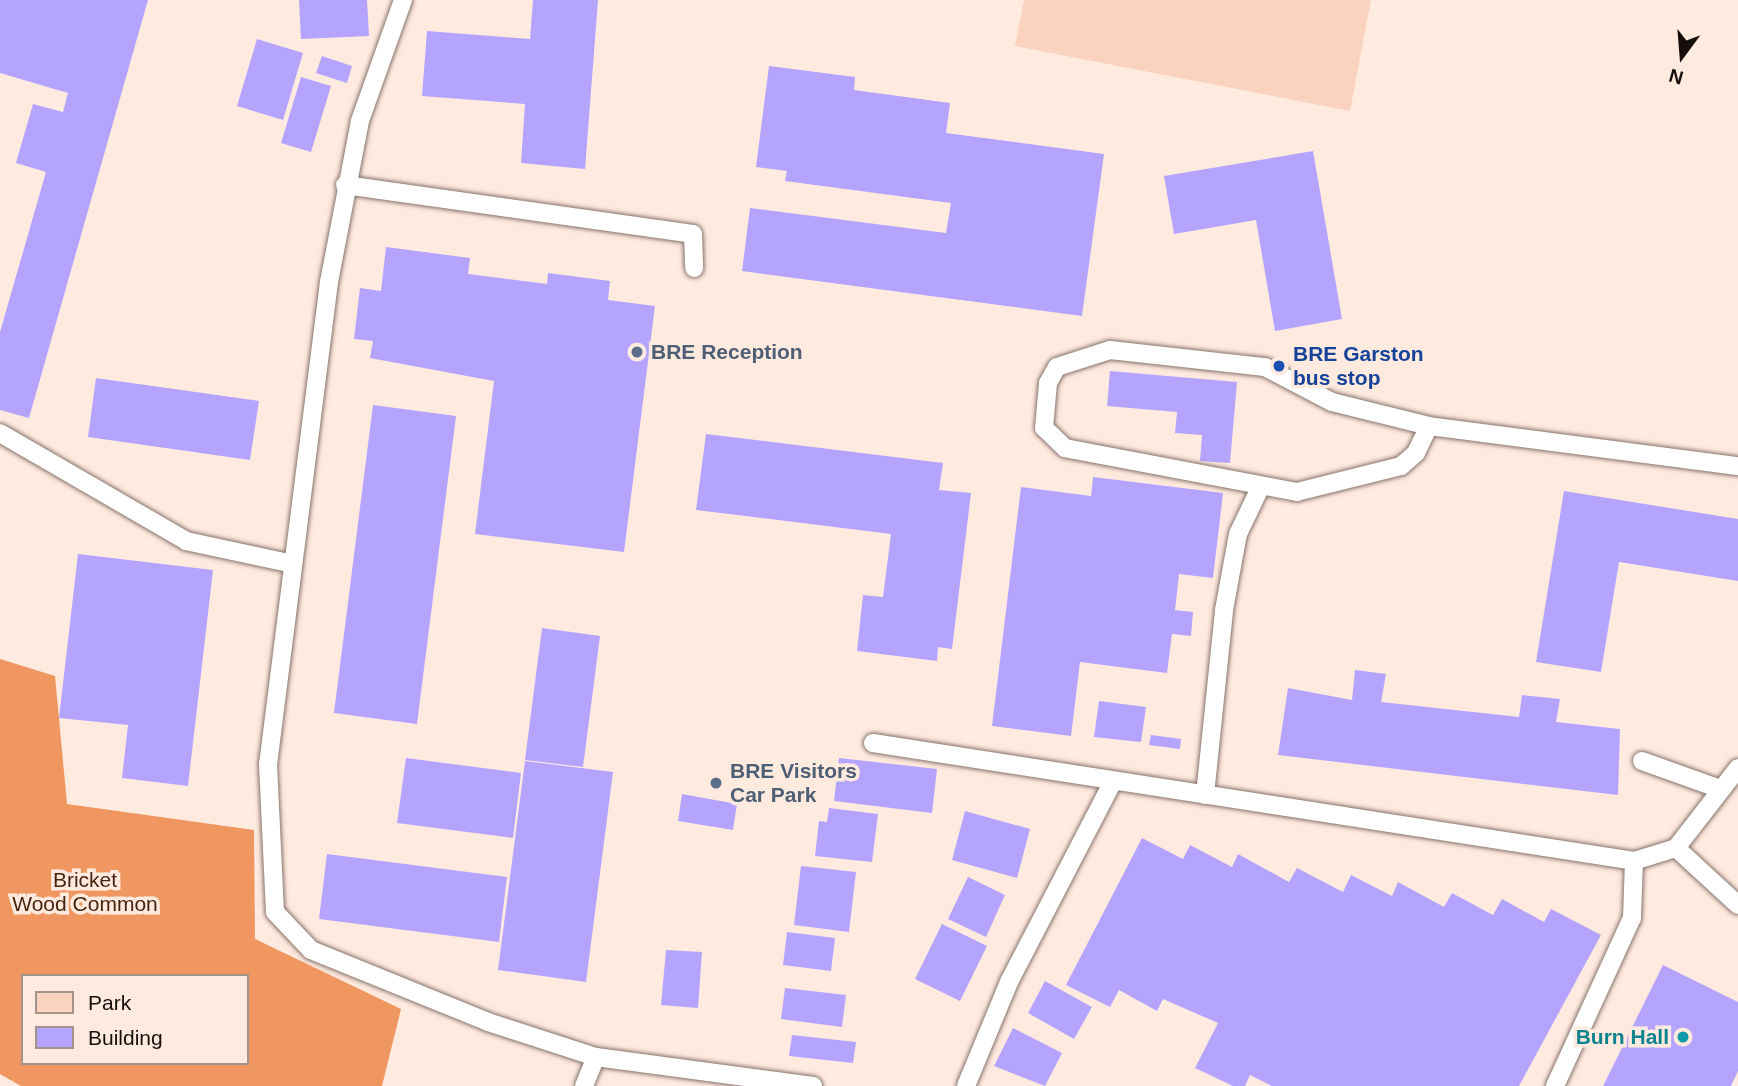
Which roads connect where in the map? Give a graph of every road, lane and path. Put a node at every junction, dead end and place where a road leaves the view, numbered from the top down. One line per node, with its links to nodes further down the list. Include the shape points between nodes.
1 (403, 0): 2 (lane)
2 (345, 185): 3 (lane, via 693,234); 8 (lane)
3 (694, 268)
4 (1429, 426): 6 (lane); 7 (lane, via 1416,453 1401,466 1297,492); 7 (lane, via 1332,402 1265,367 1216,357 1111,350 1056,367 1048,383 1044,428 1065,448)
5 (0, 433): 8 (lane, via 186,541)
6 (1738, 466)
7 (1261, 486): 14 (lane, via 1238,534 1224,610)
8 (293, 564): 18 (lane, via 268,764 275,912 311,950 488,1022)
9 (873, 743): 12 (lane)
10 (1642, 761): 13 (lane)
11 (1738, 768): 13 (lane)
12 (1113, 781): 14 (lane); 21 (lane, via 1009,982)
13 (1720, 789): 15 (lane)
14 (1205, 795): 16 (lane)
15 (1676, 848): 16 (lane); 17 (lane)
16 (1634, 861): 22 (lane, via 1632,918)
17 (1738, 905)
18 (596, 1057): 19 (lane); 20 (lane)
19 (584, 1086)
20 (813, 1086)
21 (966, 1086)
22 (1555, 1086)

